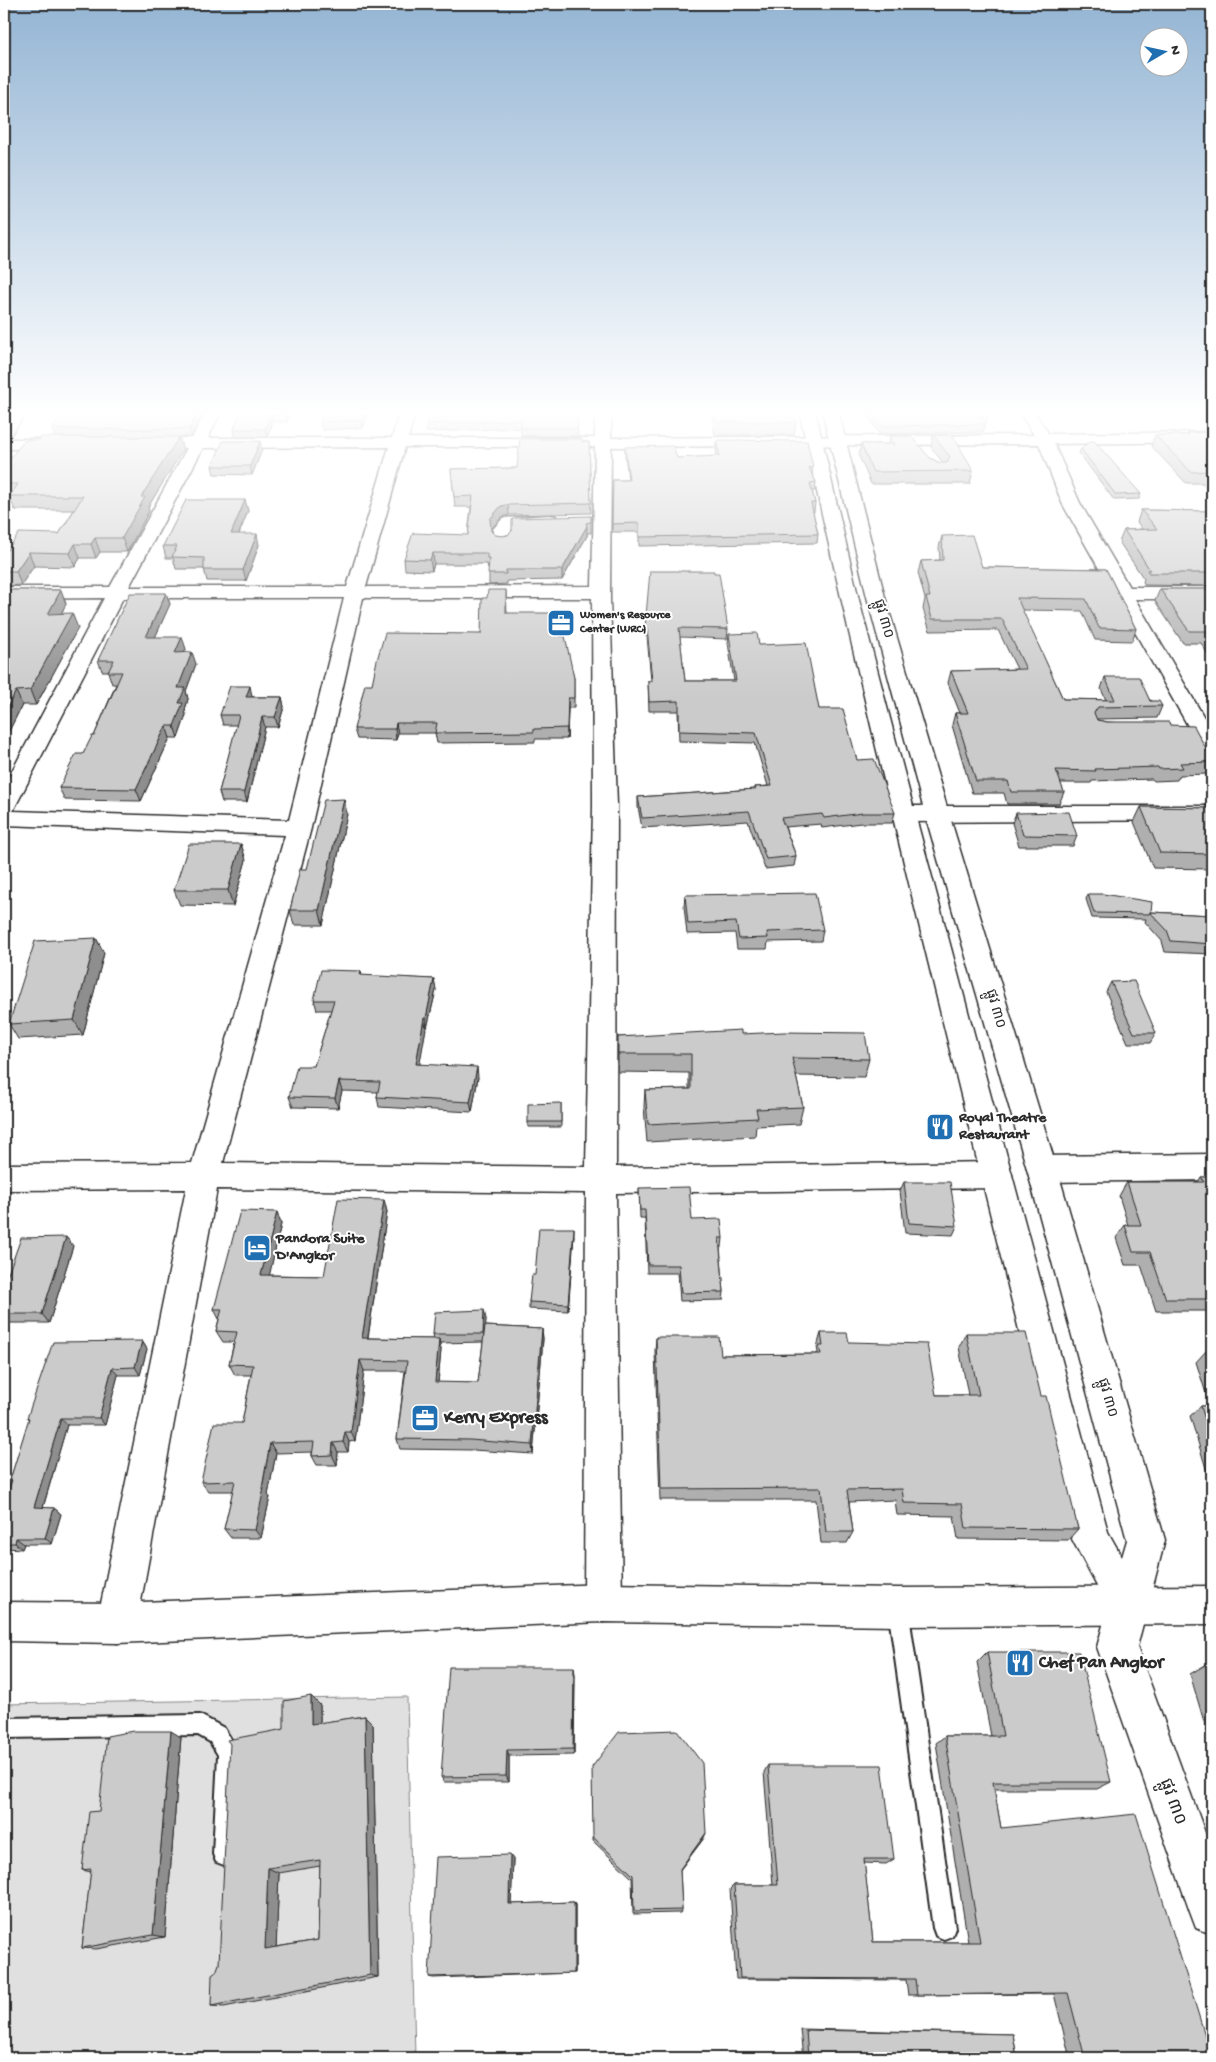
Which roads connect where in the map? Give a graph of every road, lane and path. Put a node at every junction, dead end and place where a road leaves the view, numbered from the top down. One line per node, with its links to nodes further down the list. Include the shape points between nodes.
1 (163, 506): 12 (street)
2 (379, 506): 9 (street)
3 (594, 506): 10 (street, via 592,520)
4 (836, 506): 18 (street, ផ្លូវ ៣០, via 850,600)
5 (847, 506): 19 (street, ផ្លូវ ៣០)
6 (1073, 506): 13 (street)
7 (562, 520): 8 (street, via 510,522 502,529)
8 (502, 540)
9 (355, 592): 10 (street); 12 (street); 21 (street)
10 (601, 592): 27 (street, via 605,805)
11 (4, 593): 12 (street)
12 (116, 593): 16 (street)
13 (1122, 593): 14 (street); 15 (street, via 1189,726)
14 (1212, 593)
15 (1212, 754)
16 (4, 807)
17 (1212, 813): 19 (street)
18 (903, 814): 19 (street); 24 (street, ផ្លូវ ៣០)
19 (938, 814): 23 (street, ផ្លូវ ៣០)
20 (4, 818): 21 (street)
21 (299, 828): 25 (street)
22 (1212, 1167): 23 (street)
23 (1042, 1169): 30 (street, ផ្លូវ ៣០, via 1146,1540)
24 (997, 1175): 27 (street); 30 (street, ផ្លូវ ៣០, via 1091,1539)
25 (204, 1176): 26 (street); 27 (street); 33 (street)
26 (4, 1177)
27 (601, 1180): 28 (street)
28 (603, 1603): 31 (street); 33 (street)
29 (1212, 1605): 30 (street)
30 (1129, 1606): 31 (street); 36 (street, ផ្លូវ ៣០, via 1117,1647)
31 (898, 1607): 37 (lane)
32 (4, 1622): 33 (street)
33 (117, 1623)
34 (4, 1728): 35 (lane, via 200,1725 217,1735 229,1752)
35 (223, 1878)
36 (1212, 1912)
37 (944, 1928)

